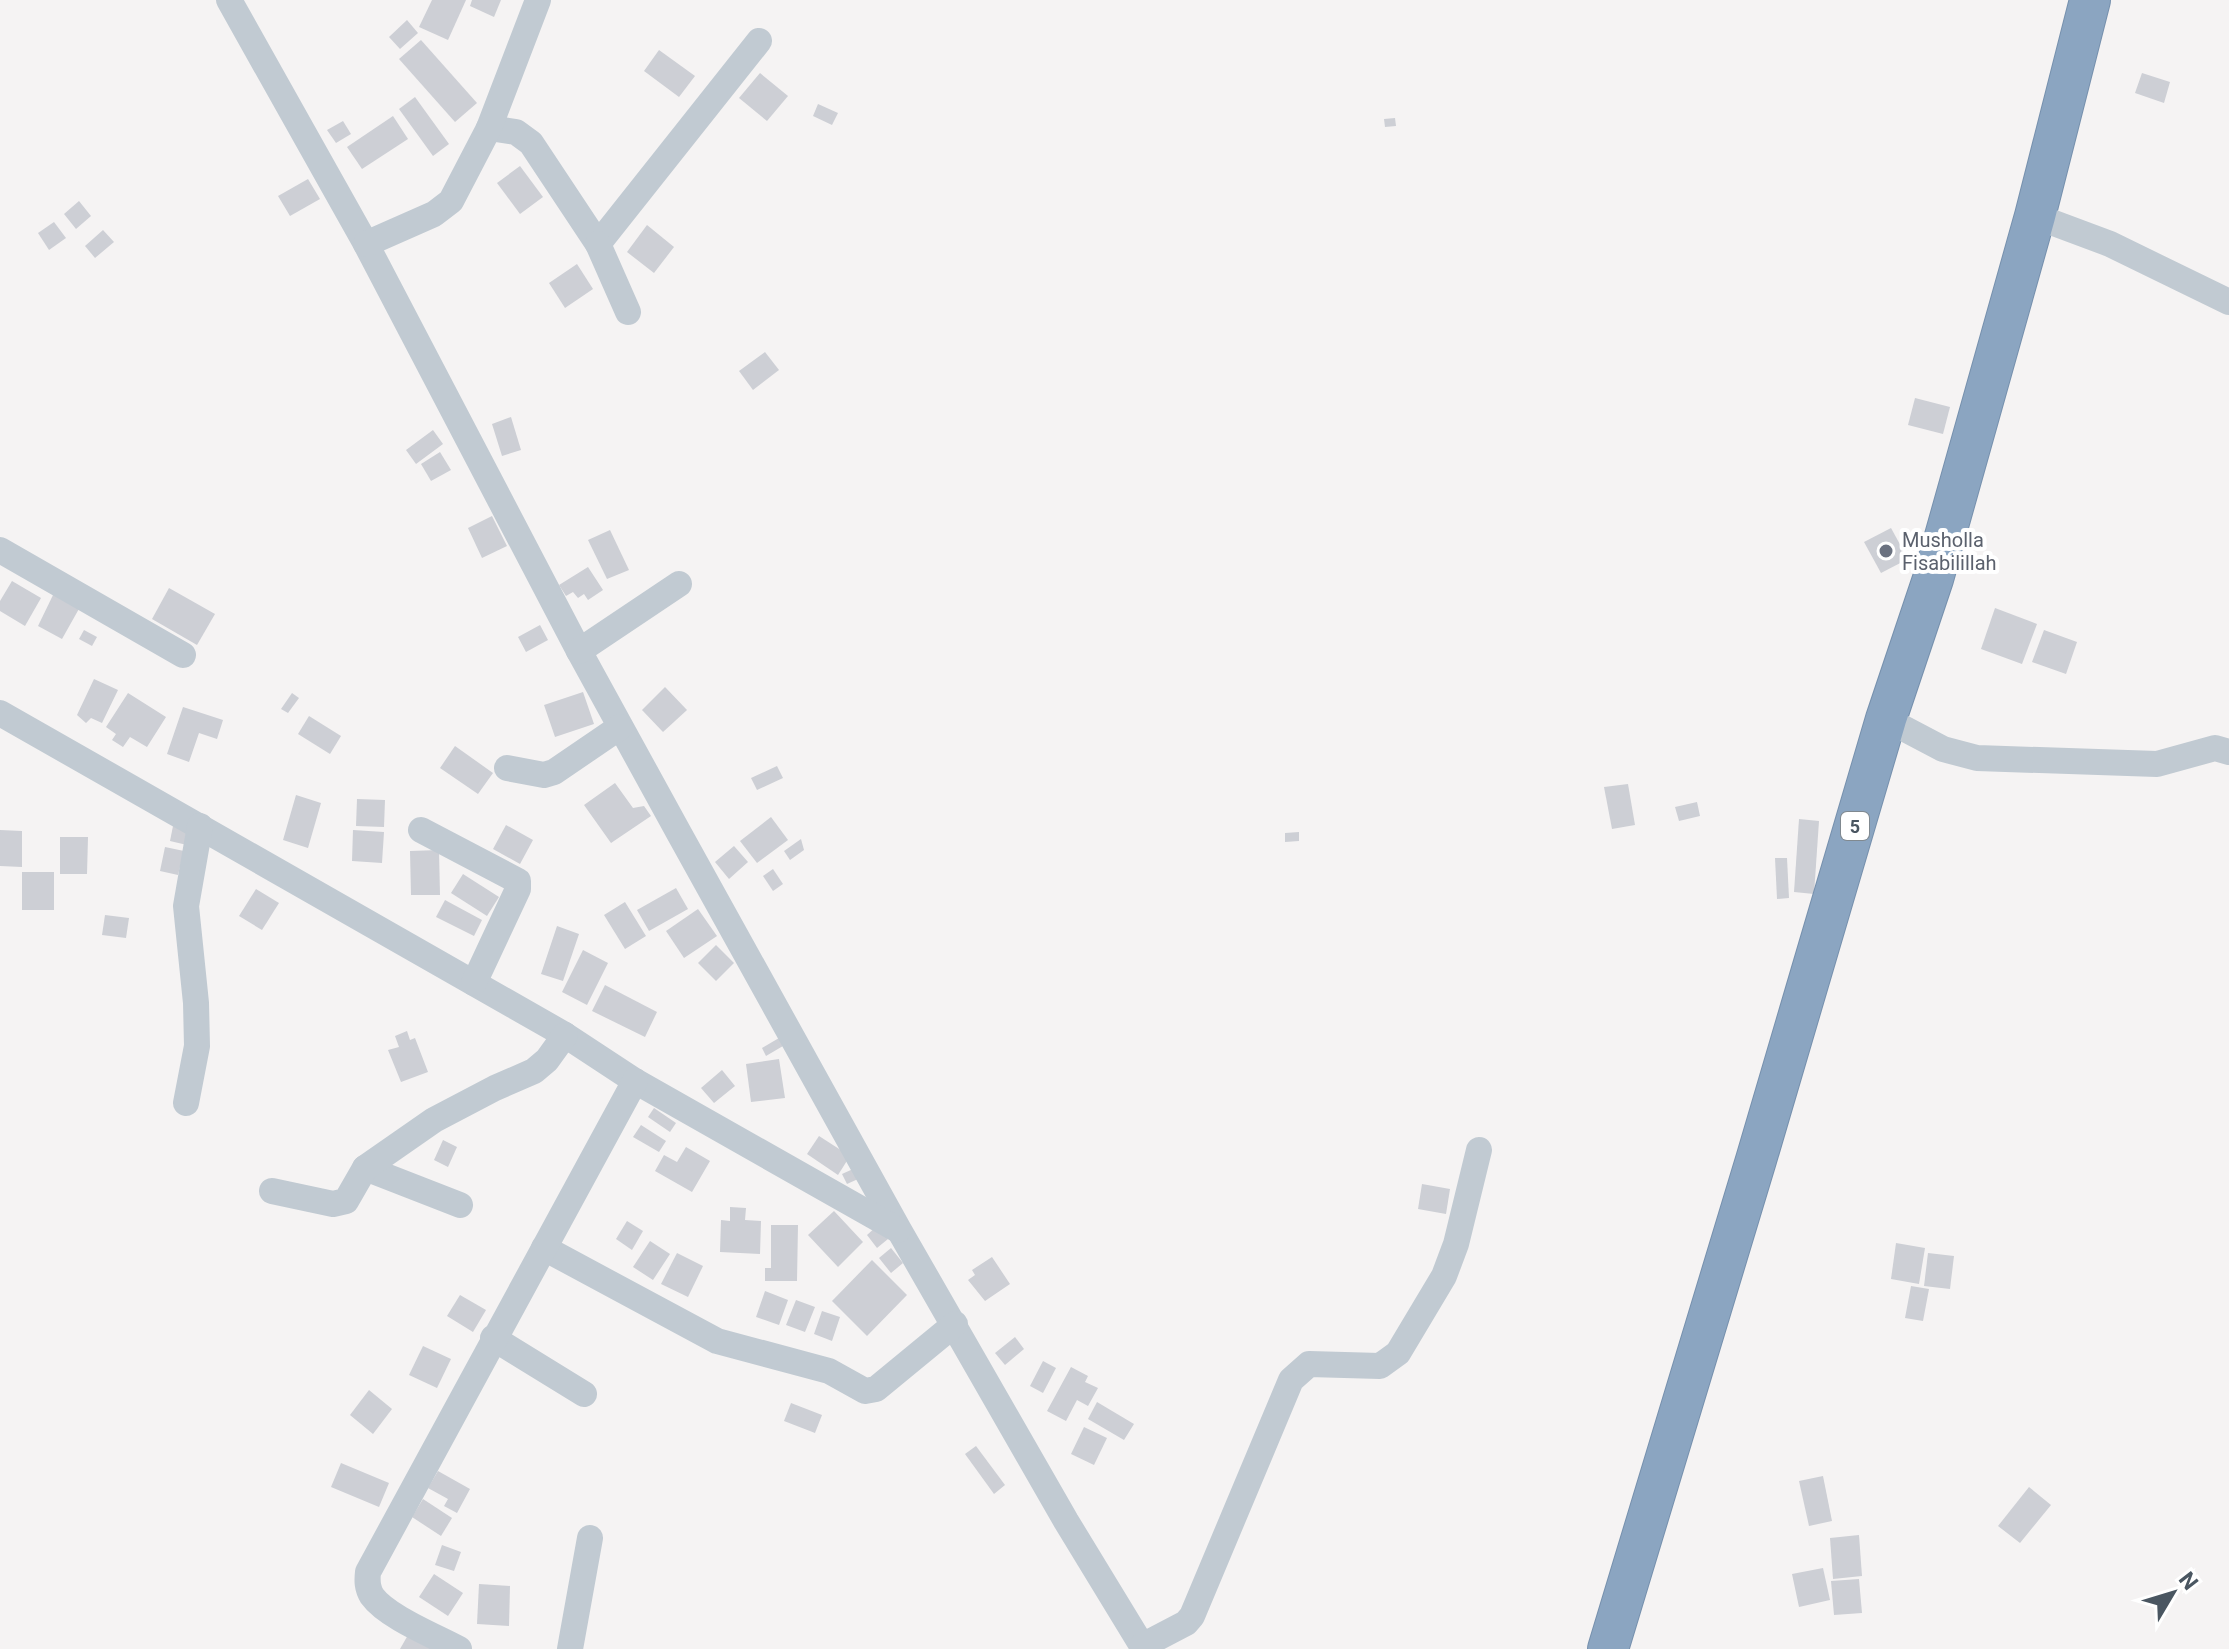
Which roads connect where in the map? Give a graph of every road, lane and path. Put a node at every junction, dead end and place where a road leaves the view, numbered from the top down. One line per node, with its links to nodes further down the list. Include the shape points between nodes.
1 (229, 0): 7 (street)
2 (538, 0): 5 (street)
3 (2090, 0): 6 (highway, 5)
4 (759, 41): 8 (street)
5 (489, 128): 7 (street, via 444,208); 8 (street, via 516,132 531,143)
6 (2035, 216): 9 (street, via 2110,244); 16 (highway, 5, via 1933,579)
7 (366, 244): 13 (street)
8 (598, 244): 10 (street)
9 (2229, 302)
10 (628, 312)
11 (0, 550): 14 (street)
12 (679, 584): 13 (street)
13 (579, 651): 17 (street)
14 (183, 655)
15 (0, 713): 20 (street)
16 (1886, 719): 18 (street, via 1943,749 1977,758 2157,764 2215,748); 39 (highway, 5)
17 (620, 727): 19 (street, via 554,772); 30 (street)
18 (2229, 752)
19 (507, 768)
20 (200, 826): 22 (street); 25 (street, via 186,906 197,1046)
21 (421, 830): 22 (street, via 518,881)
22 (474, 983): 23 (street)
23 (565, 1035): 24 (street); 27 (street, via 534,1071 434,1120)
24 (635, 1081): 30 (street); 31 (street)
25 (186, 1103)
26 (1479, 1150): 37 (street, via 1444,1276 1398,1353 1380,1366 1309,1364 1291,1380 1192,1616)
27 (365, 1168): 28 (street, via 340,1204); 29 (street)
28 (272, 1191)
29 (460, 1205)
30 (899, 1230): 32 (street)
31 (544, 1248): 32 (street, via 717,1341 822,1368 865,1391 876,1389); 33 (street)
32 (955, 1324): 37 (street)
33 (493, 1338): 34 (street); 36 (street, via 368,1572 372,1596 385,1609)
34 (584, 1394)
35 (590, 1538): 38 (street)
36 (446, 1646)
37 (1143, 1648)
38 (570, 1649)
39 (1608, 1649)

